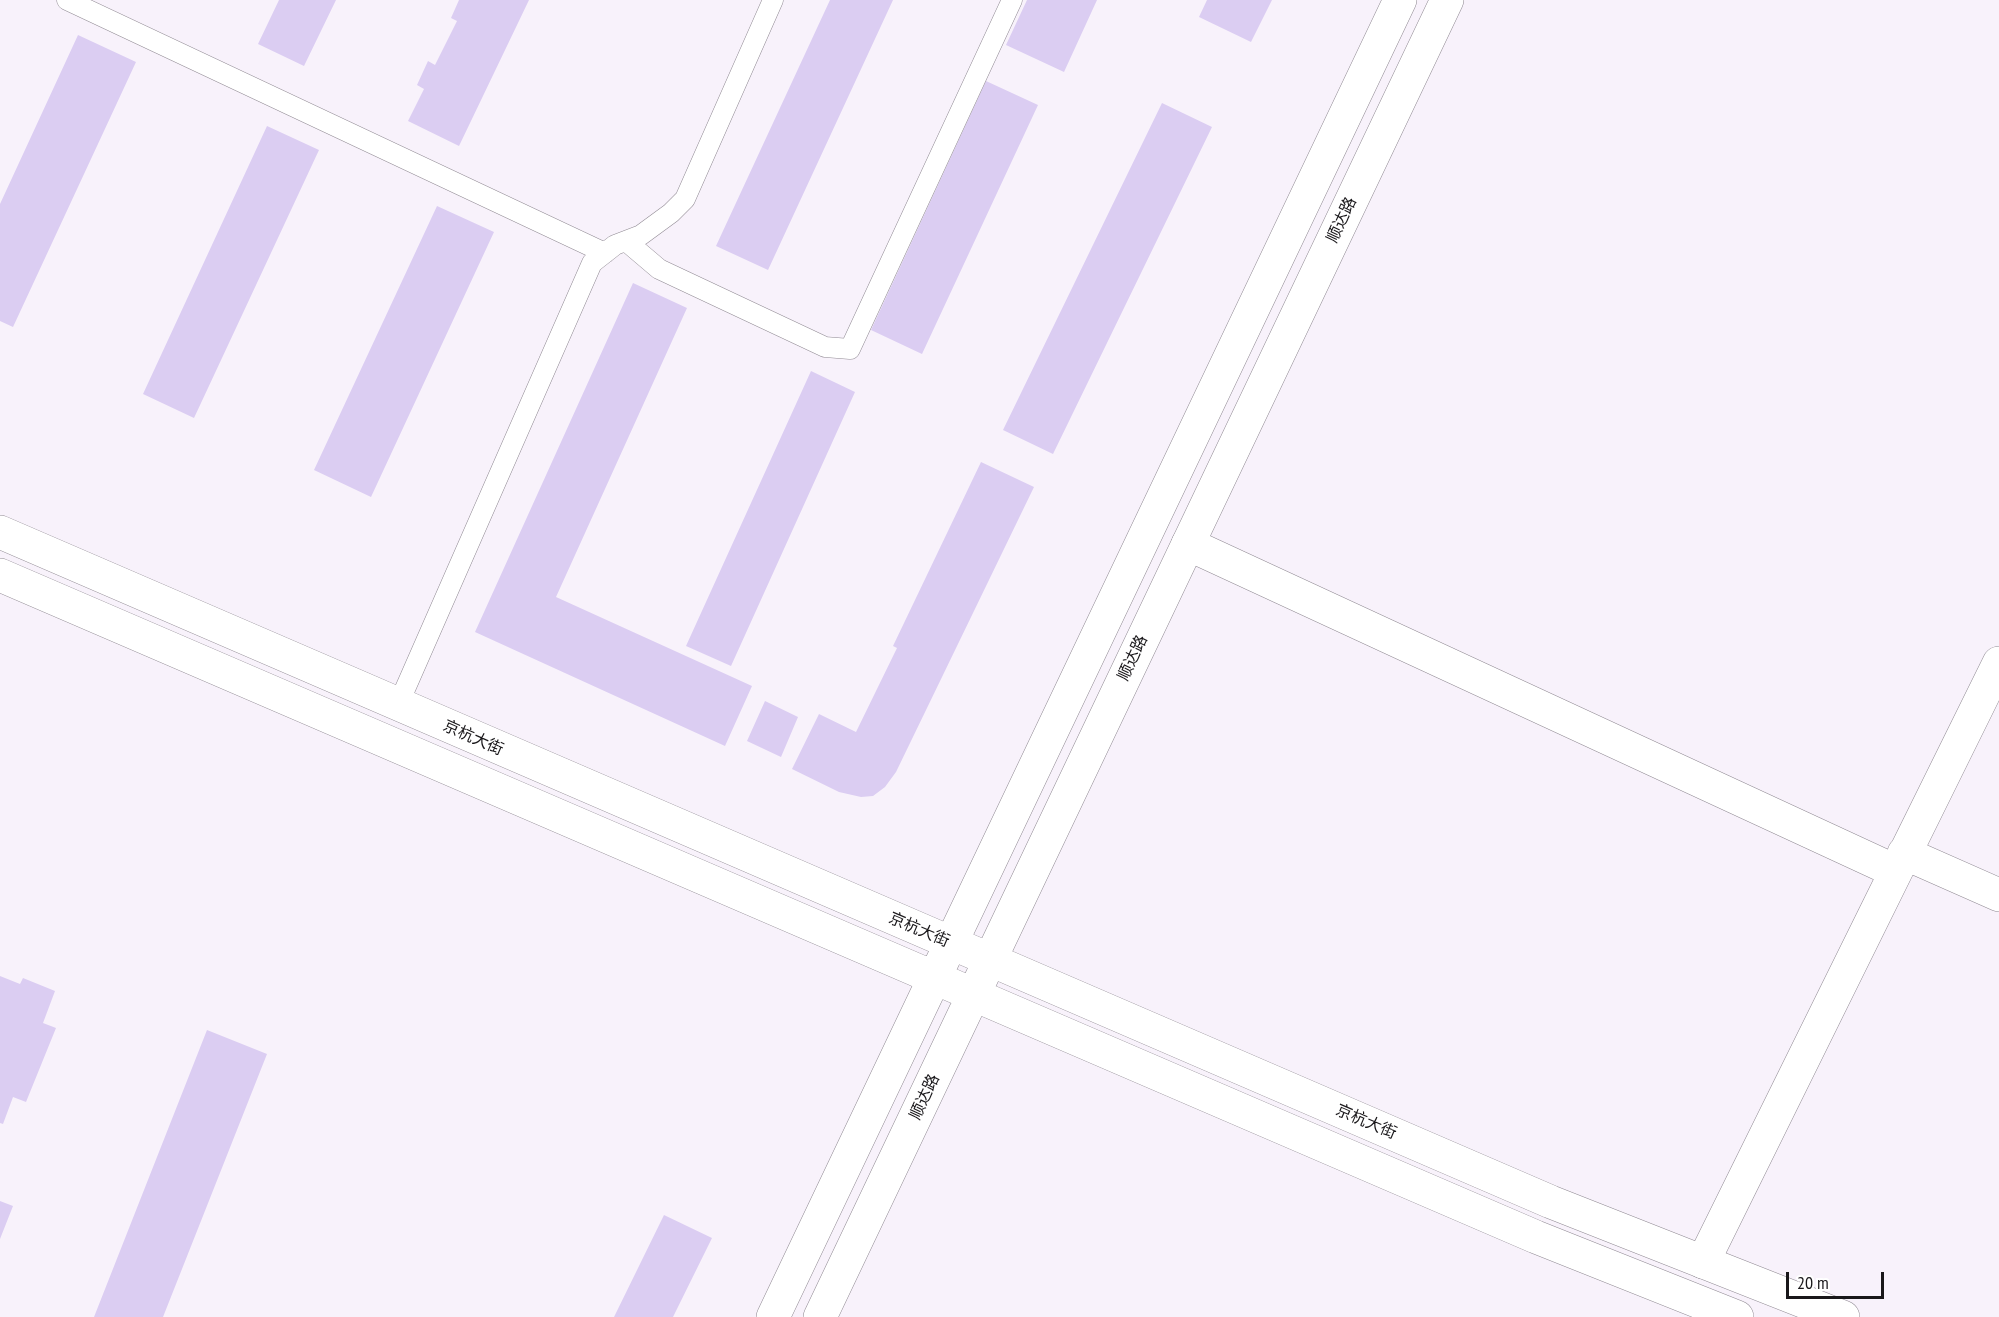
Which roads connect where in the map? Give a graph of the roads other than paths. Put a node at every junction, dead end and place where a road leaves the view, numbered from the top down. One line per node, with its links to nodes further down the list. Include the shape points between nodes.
1 (67, 0): 7 (lane)
2 (773, 0): 6 (lane, via 685,199 641,235)
3 (1012, 0): 6 (lane, via 850,349 825,347 659,269)
4 (1400, 0): 15 (main road)
5 (1447, 0): 9 (main road, 顺达路)
6 (626, 241): 7 (lane)
7 (605, 253): 12 (lane, via 592,263)
8 (0, 532): 12 (main road, 京杭大街)
9 (1188, 544): 13 (main road); 16 (main road, 顺达路)
10 (0, 574): 17 (main road)
11 (1999, 663): 13 (main road)
12 (398, 705): 15 (main road, 京杭大街)
13 (1900, 862): 14 (main road); 19 (main road)
14 (1999, 895)
15 (951, 944): 16 (main road, 京杭大街); 17 (main road)
16 (990, 960): 18 (main road, 顺达路); 19 (main road, 京杭大街, via 1551,1202)
17 (934, 979): 18 (main road); 20 (main road)
18 (973, 996): 21 (main road, 顺达路); 22 (main road, via 1536,1238)
19 (1703, 1262): 23 (main road, 京杭大街)
20 (774, 1317)
21 (820, 1317)
22 (1737, 1317)
23 (1843, 1317)

